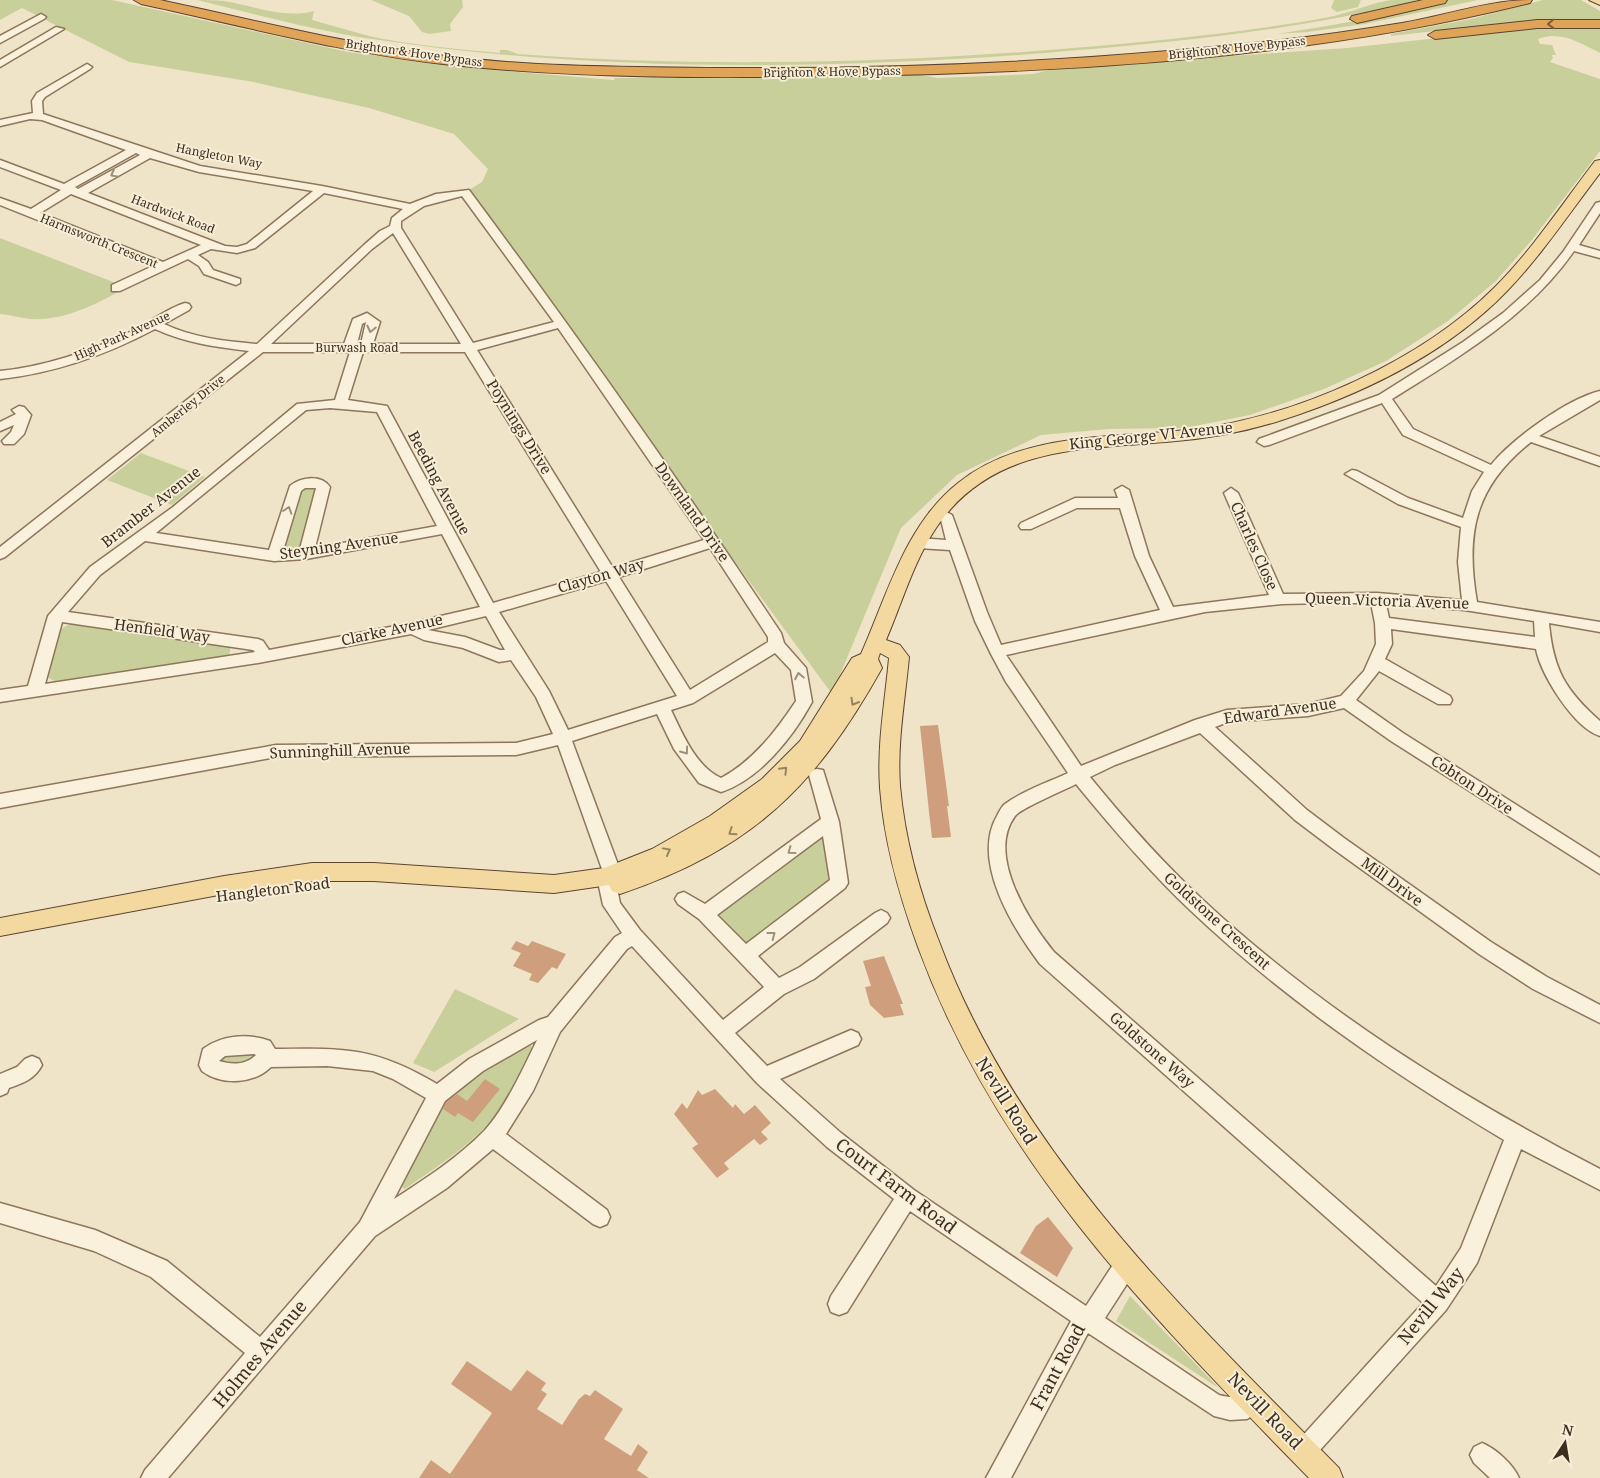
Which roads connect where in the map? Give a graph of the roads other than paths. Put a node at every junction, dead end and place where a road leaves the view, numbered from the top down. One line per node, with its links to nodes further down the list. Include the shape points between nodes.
1 (141, 0): 15 (highway, Brighton & Hove Bypass, via 370,49 448,61 559,70 860,72)
2 (173, 0): 14 (highway, Brighton & Hove Bypass, via 386,45 454,56 565,64 803,68)
3 (1440, 0): 9 (highway)
4 (1499, 0): 14 (highway, Brighton & Hove Bypass, via 1424,17 1304,36)
5 (1525, 0): 15 (highway, Brighton & Hove Bypass, via 1400,28 1310,41)
6 (1595, 0): 7 (main road)
7 (1600, 2)
8 (40, 17): 13 (street)
9 (1345, 21)
10 (1600, 24): 15 (highway, one-way to 15, via 1522,25 1312,48)
11 (1318, 26): 14 (highway)
12 (59, 29): 16 (street)
13 (0, 40)
14 (1083, 56)
15 (1138, 58)
16 (0, 64)
17 (87, 67): 18 (street, via 40,95)
18 (37, 116): 19 (street, Hangleton Way); 20 (street, Hangleton Way)
19 (0, 123)
20 (135, 150): 21 (street, Hangleton Way); 25 (street)
21 (149, 154): 24 (street, Hangleton Way, via 199,169); 25 (street, one-way to 25)
22 (0, 163): 25 (street, Hardwick Road)
23 (1600, 164): 58 (main road, King George VI Avenue, via 1524,264 1496,294 1448,333 1380,372 1317,402 1229,429 1181,436 1085,442 1032,453 975,478)
24 (322, 189): 28 (street, Hangleton Way); 31 (street, Hardwick Road, via 251,246 236,250)
25 (72, 190): 26 (street, Harmsworth Crescent, via 32,213); 31 (street, Hardwick Road)
26 (0, 201)
27 (1600, 205): 34 (street)
28 (409, 207): 30 (street, via 396,220); 42 (street, Downland Drive, via 425,200 465,192)
29 (35, 215): 37 (street, Harmsworth Crescent)
30 (395, 228): 32 (street, Poynings Drive); 33 (street, Amberley Drive)
31 (212, 244): 35 (street, Harmsworth Crescent)
32 (394, 245): 33 (street); 45 (street, Poynings Drive)
33 (368, 247): 44 (street, Amberley Drive)
34 (1572, 247): 36 (street); 48 (street, via 1543,283 1498,322 1452,356)
35 (190, 255): 37 (street, Harmsworth Crescent); 38 (street, via 204,264 208,272)
36 (1600, 255)
37 (163, 266): 39 (street, Harmsworth Crescent)
38 (236, 281)
39 (116, 288)
40 (185, 307): 41 (street, High Park Avenue)
41 (155, 324): 44 (street, Burwash Road, via 178,335 211,343); 46 (street, High Park Avenue, via 90,354 47,368)
42 (560, 324): 45 (street, Burwash Road); 63 (street, Downland Drive)
43 (358, 347): 44 (street, Burwash Road); 45 (street, Burwash Road); 49 (street)
44 (260, 348): 66 (street, Amberley Drive)
45 (469, 348): 69 (street, Poynings Drive)
46 (0, 375)
47 (1600, 395): 52 (street, via 1551,421)
48 (1384, 398): 53 (street); 55 (street, via 1408,432)
49 (340, 406): 61 (street, Beeding Avenue, via 372,405 382,410); 62 (street, Bramber Avenue, via 312,404 291,414)
50 (21, 412): 51 (street); 51 (street, via 13,438)
51 (0, 427)
52 (1529, 437): 54 (street); 55 (street)
53 (1264, 442)
54 (1600, 462)
55 (1493, 471): 59 (street, via 1478,492)
56 (1352, 474): 59 (street, via 1403,501)
57 (1231, 492): 71 (street, Charles Close)
58 (937, 512): 64 (main road, King George VI Avenue); 65 (street, Goldstone Crescent, via 946,518)
59 (1469, 525): 72 (street, via 1466,579)
60 (1026, 526): 74 (street, via 1075,503 1123,496 1142,556)
61 (445, 529): 67 (street, Steyning Avenue); 73 (street, Beeding Avenue)
62 (144, 536): 68 (street, Steyning Avenue); 75 (street, Bramber Avenue, via 94,571)
63 (713, 542): 69 (street, Clayton Way); 81 (street, Downland Drive, via 776,637)
64 (918, 543): 65 (street); 82 (main road, King George VI Avenue)
65 (955, 546): 83 (street, Goldstone Crescent, via 979,614)
66 (0, 554)
67 (306, 554): 68 (street, Steyning Avenue); 68 (street, one-way to 67, via 295,489 301,484 319,483 323,487)
68 (274, 556)
69 (611, 573): 73 (street, Clayton Way); 89 (street, Poynings Drive)
70 (1376, 598): 71 (street, Queen Victoria Avenue); 72 (street, Queen Victoria Avenue); 77 (street, Edward Avenue)
71 (1278, 599): 74 (street, Queen Victoria Avenue)
72 (1470, 604): 76 (street, Queen Victoria Avenue)
73 (488, 609): 79 (street, Clarke Avenue); 84 (street)
74 (1169, 614): 83 (street, Queen Victoria Avenue)
75 (56, 616): 85 (street, Henfield Way, via 258,645); 87 (street, Bramber Avenue)
76 (1541, 616): 78 (street, Queen Victoria Avenue); 80 (street)
77 (1383, 623): 80 (street); 86 (street, Edward Avenue, via 1384,644)
78 (1600, 623)
79 (412, 628): 84 (street, via 424,635 465,643 499,656); 85 (street, Clarke Avenue)
80 (1543, 644): 94 (street, via 1550,670 1561,688)
81 (776, 645): 89 (street); 92 (street, one-way to 81, via 680,744 705,778 721,786 738,778 786,729 804,702 798,668)
82 (871, 651): 101 (main road, King George VI Avenue, via 872,668 853,705 806,769 760,801 732,832 686,859); 127 (main road, Nevill Road, via 893,650 899,657 890,726 890,789 903,868 936,968 979,1059 1005,1103 1064,1190)
83 (998, 651): 97 (street, Goldstone Crescent, via 1012,678)
84 (515, 654): 95 (street, via 543,695)
85 (264, 655): 87 (street, Clarke Avenue)
86 (1377, 662): 90 (street); 91 (street, Edward Avenue)
87 (35, 691): 88 (street, Clarke Avenue)
88 (0, 696)
89 (687, 698): 92 (street)
90 (1444, 700)
91 (1346, 701): 93 (street, Edward Avenue, via 1308,710 1227,716); 100 (street, Cobton Drive)
92 (662, 708): 95 (street)
93 (1200, 724): 97 (street, Edward Avenue, via 1109,760); 111 (street, Mill Drive, via 1301,815 1370,866 1505,961)
94 (1600, 730)
95 (563, 738): 98 (street, Sunninghill Avenue, via 516,749 276,751); 101 (street, via 611,870)
96 (818, 775): 99 (street)
97 (1079, 776): 120 (street, Goldstone Crescent, via 1151,861 1259,960 1359,1037 1456,1101); 128 (street, Goldstone Way, via 1016,805 1005,815 997,832 996,846 1002,876 1034,943 1055,966)
98 (0, 801)
99 (830, 822): 104 (street, one-way to 104); 109 (street, one-way to 99, via 840,884)
100 (1600, 866)
101 (607, 883): 102 (main road, Hangleton Road, via 580,894 529,895 404,879); 107 (street, Court Farm Road, via 612,904)
102 (224, 890): 106 (main road, Hangleton Road); 108 (main road, Hangleton Road)
103 (684, 899): 104 (street)
104 (705, 914): 109 (street)
105 (881, 918): 110 (street, via 807,973)
106 (0, 927)
107 (634, 936): 112 (street, Holmes Avenue, via 621,943); 113 (street, Court Farm Road)
108 (0, 937)
109 (745, 955): 110 (street)
110 (777, 988): 113 (street)
111 (1600, 1015)
112 (554, 1026): 119 (street, Holmes Avenue, via 546,1026 491,1054); 121 (street, Holmes Avenue, via 526,1085)
113 (721, 1032): 117 (street, Court Farm Road)
114 (851, 1040): 117 (street)
115 (266, 1058): 119 (street, via 368,1062 387,1068)
116 (32, 1065): 118 (street, via 24,1073 2,1082)
117 (764, 1077): 123 (street, Court Farm Road, via 834,1140)
118 (0, 1087)
119 (438, 1095): 126 (street, Holmes Avenue)
120 (1516, 1135): 122 (street, Goldstone Crescent); 128 (street, Nevill Way, via 1469,1255)
121 (492, 1136): 125 (street); 126 (street, Holmes Avenue, via 440,1181)
122 (1600, 1180)
123 (906, 1197): 129 (street); 130 (street, Court Farm Road)
124 (0, 1213): 131 (street, via 95,1241 159,1270)
125 (600, 1217)
126 (367, 1229): 131 (street, Holmes Avenue)
127 (1126, 1265): 130 (street, Frant Road, via 1094,1315); 132 (main road, Nevill Road)
128 (1438, 1302): 133 (street, Nevill Way)
129 (839, 1304)
130 (1085, 1317): 132 (street, Court Farm Road, via 1214,1405 1230,1409 1247,1408); 137 (street, Frant Road)
131 (260, 1351): 136 (street, Holmes Avenue)
132 (1254, 1402): 133 (main road, Nevill Road)
133 (1304, 1451): 135 (main road, Nevill Road)
134 (1482, 1455): 138 (street)
135 (1325, 1476)
136 (153, 1478)
137 (998, 1478)
138 (1507, 1478)

